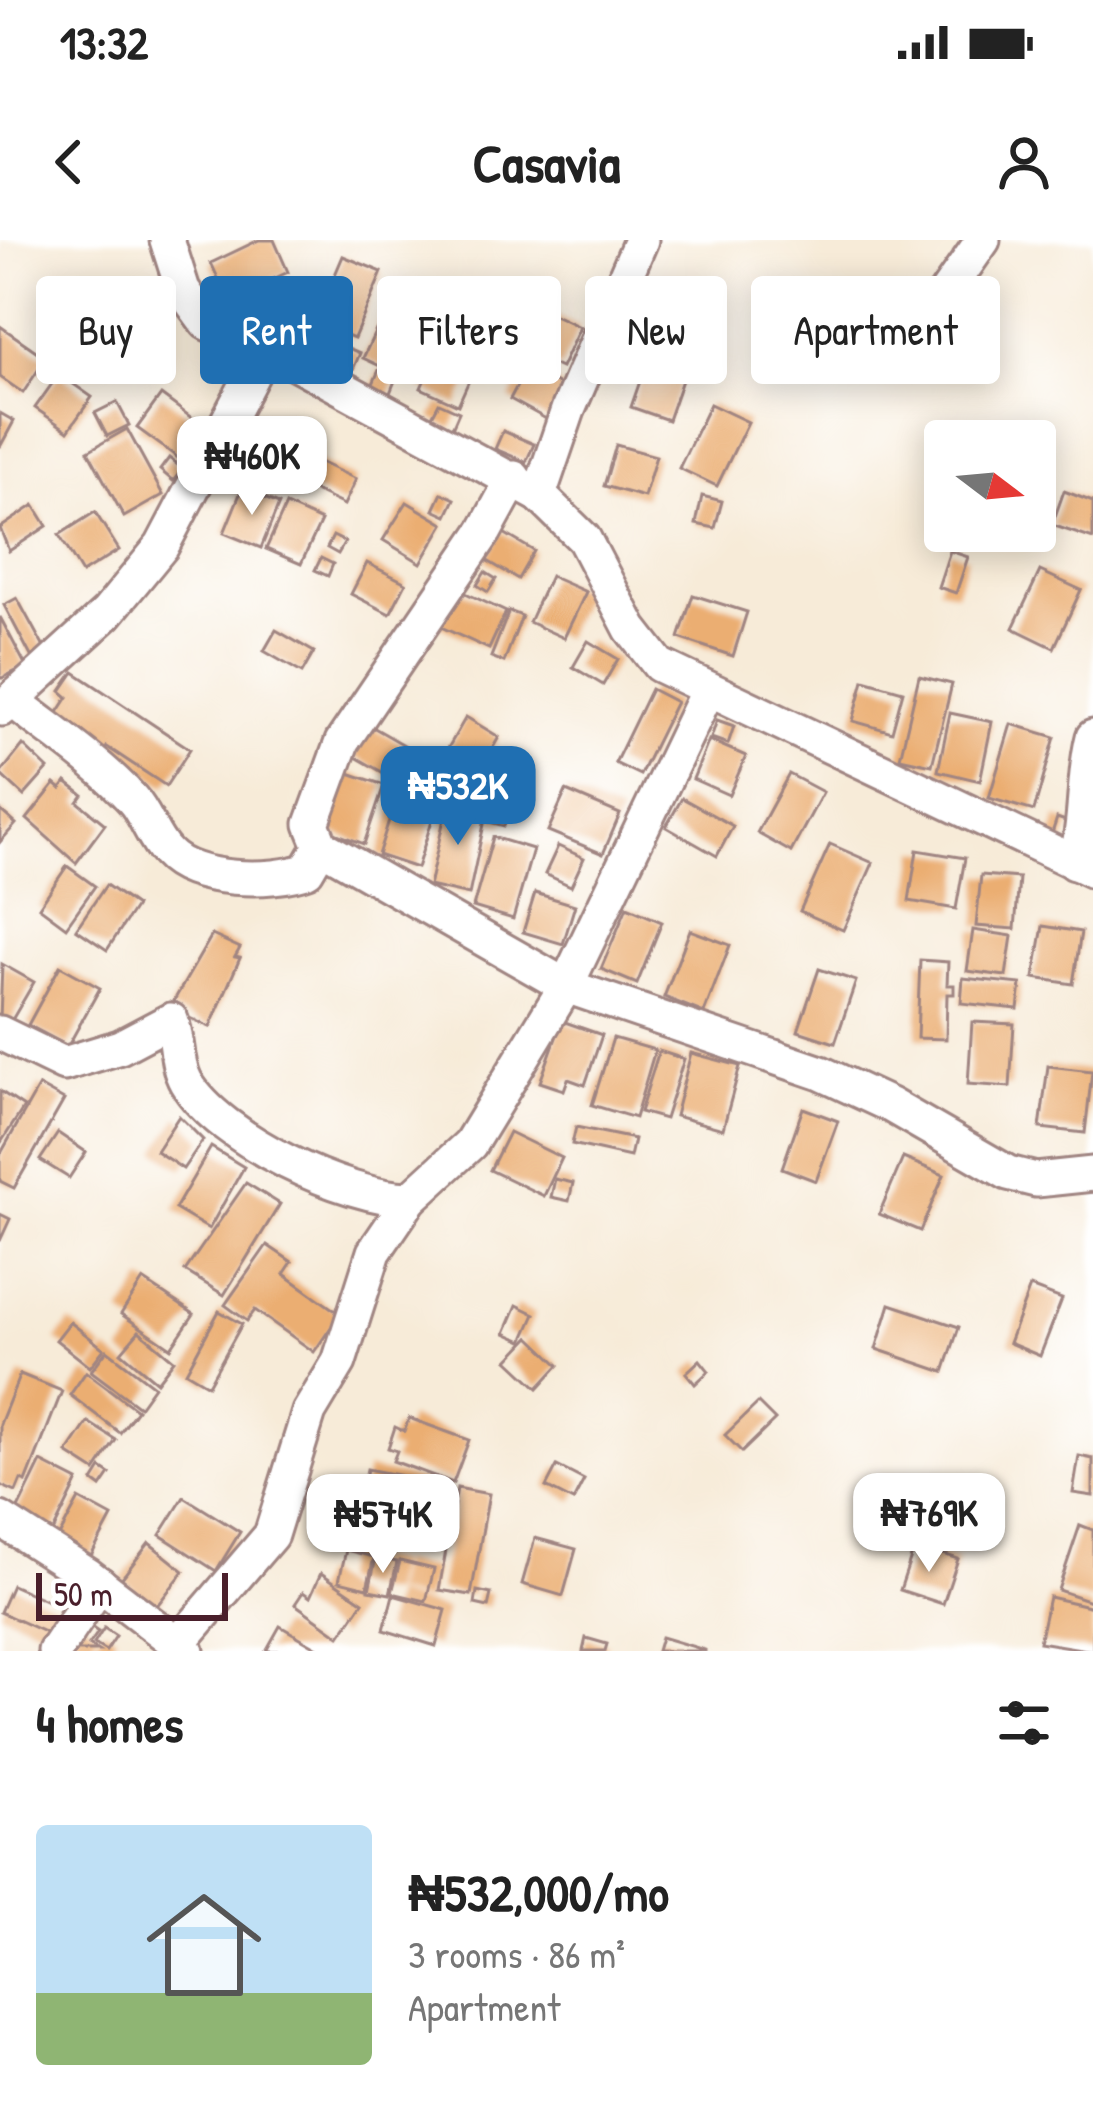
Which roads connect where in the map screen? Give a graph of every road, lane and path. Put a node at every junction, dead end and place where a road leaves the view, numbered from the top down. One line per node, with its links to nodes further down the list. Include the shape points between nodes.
1 (167, 240): 5 (street, via 183,290)
2 (641, 240): 8 (street)
3 (983, 240): 4 (street)
4 (958, 276)
5 (200, 312)
6 (247, 384): 10 (street, via 163,546 106,613)
7 (334, 384): 8 (street)
8 (527, 486): 9 (street, via 584,539 659,665); 12 (street, via 485,531 342,742 312,824)
9 (707, 692): 13 (street); 14 (street)
10 (8, 703): 12 (street, via 133,799 178,862 273,880 307,870)
11 (1093, 737): 13 (street, via 1081,800)
12 (321, 846): 14 (street)
13 (1083, 867)
14 (566, 986): 16 (street, via 821,1073 1008,1173 1036,1180); 17 (street, via 470,1144)
15 (0, 1033): 17 (street, via 64,1064 171,1020 181,1073 200,1104 269,1152 365,1196)
16 (1093, 1174)
17 (410, 1199): 20 (street, via 374,1252 339,1362 308,1412 272,1535)
18 (0, 1520): 19 (street)
19 (100, 1584): 20 (street); 21 (street)
20 (182, 1648)
21 (55, 1651)

